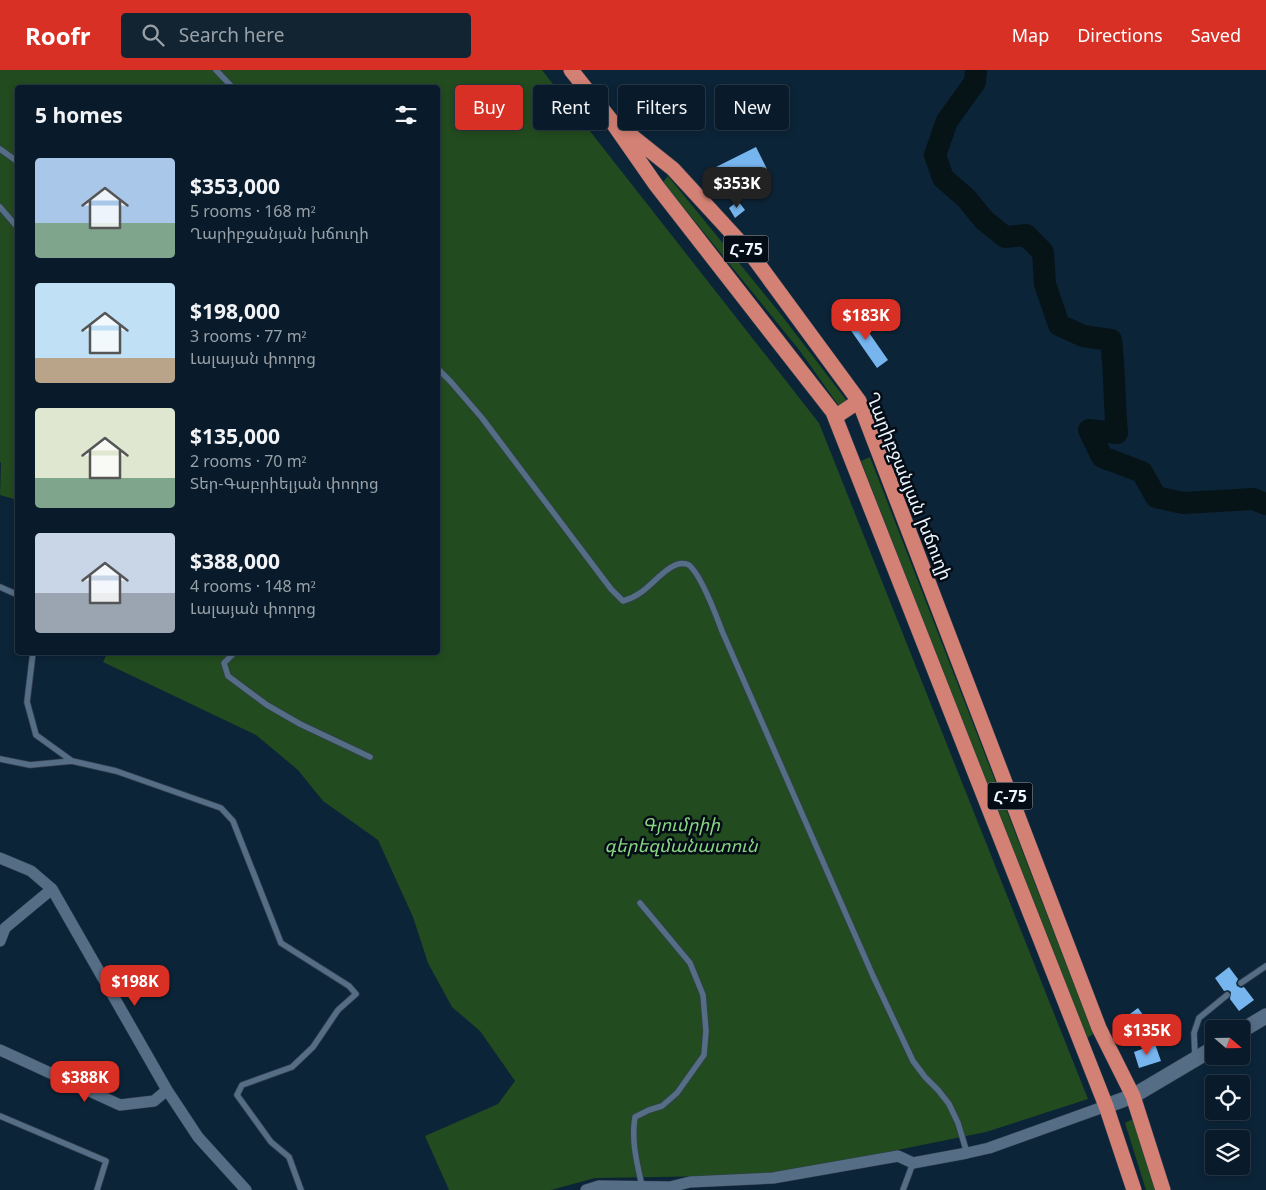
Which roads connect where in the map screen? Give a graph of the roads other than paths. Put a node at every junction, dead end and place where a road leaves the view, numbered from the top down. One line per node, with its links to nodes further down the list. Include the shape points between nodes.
1 (216, 70): 3 (lane)
2 (571, 70): 4 (highway, Հ-75)
3 (230, 85)
4 (610, 119): 10 (highway, Ղարիբջանյան խճուղի / Հ-75, via 673,169 751,254); 11 (highway, Հ-75)
5 (0, 149): 6 (lane)
6 (15, 160)
7 (0, 207): 8 (lane)
8 (15, 224)
9 (440, 371): 35 (lane, via 482,418 623,601 634,598 670,568 682,563 696,575 713,606 893,1019 913,1061 948,1104)
10 (859, 401): 11 (highway); 32 (highway, Ղարիբջանյան խճուղի / Հ-75, via 1099,1028)
11 (835, 417): 33 (highway, Հ-75)
12 (0, 587): 13 (lane)
13 (15, 594)
14 (33, 655): 18 (lane, via 27,702 36,735)
15 (232, 655): 16 (lane, via 224,663 228,676 267,705)
16 (370, 757)
17 (0, 759): 18 (lane, via 30,765)
18 (72, 760): 40 (lane, via 116,771 221,808 233,821 281,943 349,986 356,994 338,1010 312,1047 292,1067 242,1085 237,1095 271,1142 289,1157)
19 (0, 858): 20 (street, via 31,871)
20 (52, 889): 22 (street, via 5,928); 31 (street)
21 (640, 903): 37 (lane, via 690,962 703,995 706,1031 704,1055 677,1093 662,1106 635,1117 635,1157)
22 (0, 941)
23 (1266, 966): 24 (lane)
24 (1242, 983)
25 (1227, 995): 30 (lane, via 1199,1018 1194,1033)
26 (1266, 1016): 27 (main road)
27 (1250, 1026)
28 (0, 1050): 31 (street, via 120,1105 154,1101)
29 (1205, 1053): 30 (main road)
30 (1196, 1058): 32 (main road)
31 (167, 1090): 39 (street, via 198,1137)
32 (1133, 1096): 33 (main road); 44 (highway, Ղարիբջանյան խճուղի / Հ-75)
33 (1106, 1106): 35 (street); 43 (highway, Հ-75)
34 (0, 1116): 38 (lane, via 106,1161)
35 (967, 1153): 36 (street)
36 (913, 1163): 37 (street, via 898,1156 773,1178 690,1182 670,1187); 42 (lane)
37 (642, 1186): 41 (street, via 599,1186)
38 (97, 1190)
39 (246, 1190)
40 (301, 1190)
41 (586, 1190)
42 (903, 1190)
43 (1134, 1190)
44 (1163, 1190)

